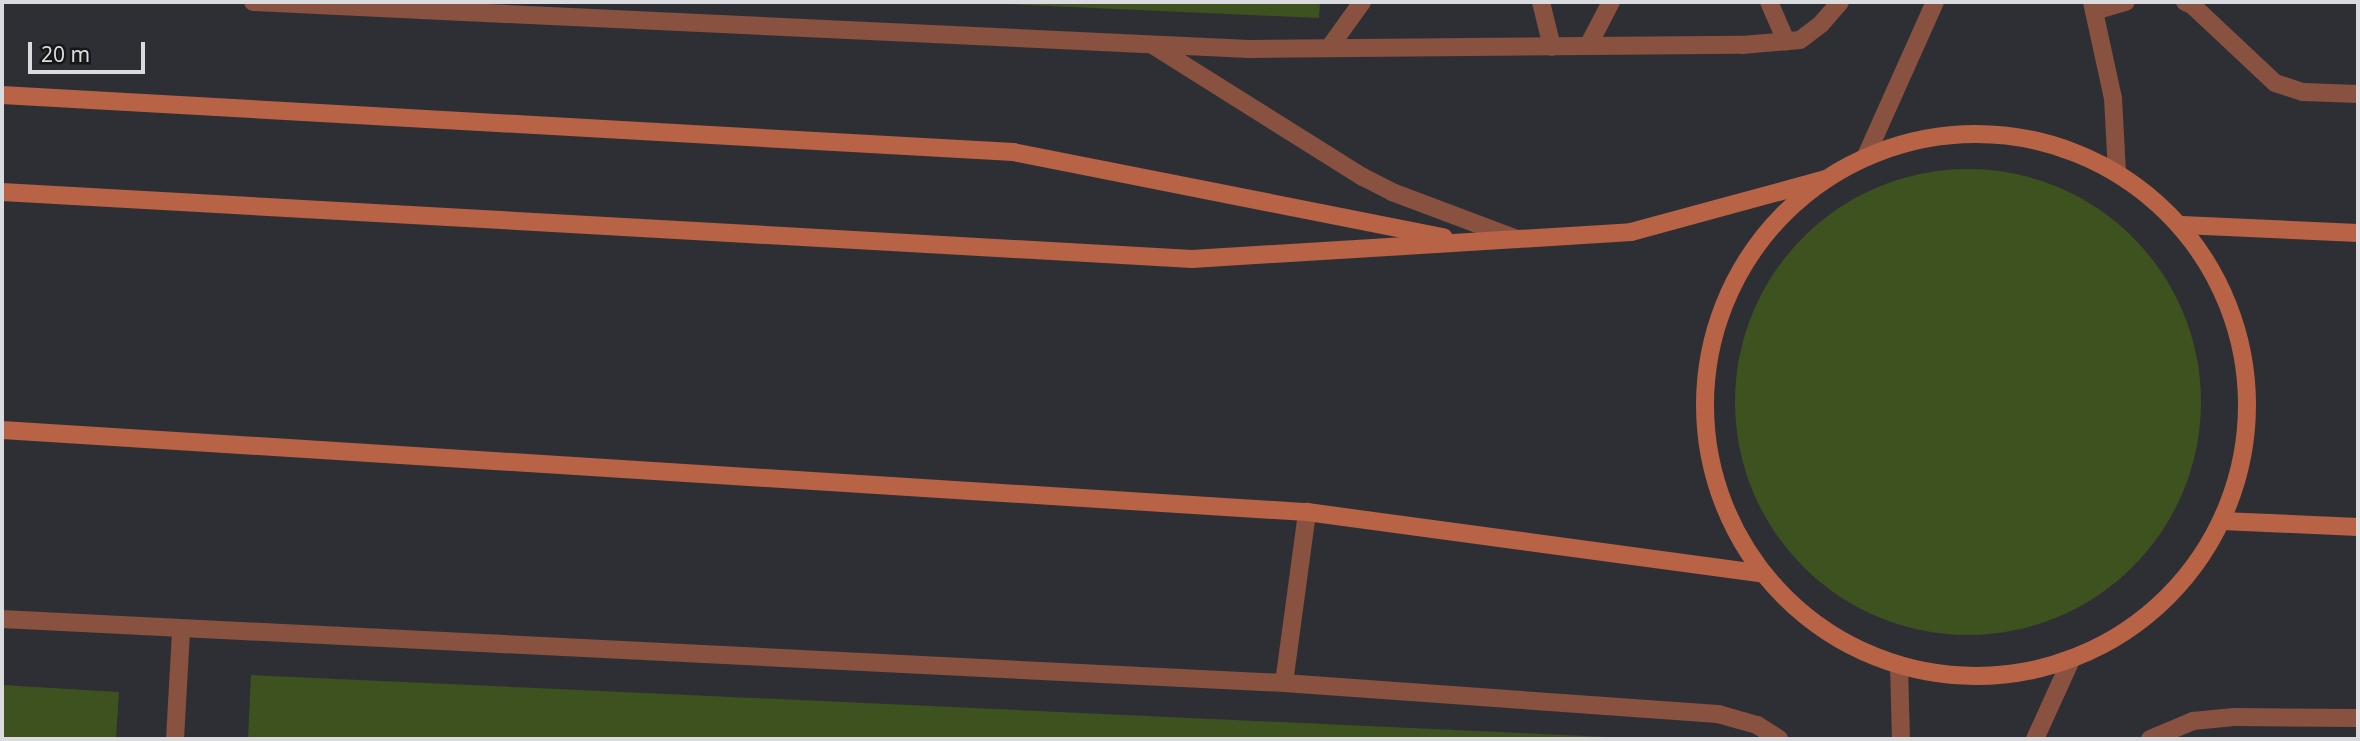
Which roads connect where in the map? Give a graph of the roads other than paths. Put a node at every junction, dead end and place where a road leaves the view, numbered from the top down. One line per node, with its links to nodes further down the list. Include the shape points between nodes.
1 (253, 2): 12 (street)
2 (1362, 2): 15 (street)
3 (1541, 2): 14 (street)
4 (1611, 2): 13 (street)
5 (1769, 2): 11 (street)
6 (1840, 2): 11 (street, via 1800,40)
7 (1935, 2): 18 (street)
8 (2126, 2): 10 (street)
9 (2185, 2): 16 (street, via 2275,83 2303,92)
10 (2093, 6): 19 (street, via 2113,98)
11 (1786, 41): 13 (street, via 1742,46)
12 (1151, 44): 15 (street); 24 (street, via 1363,177)
13 (1588, 46): 14 (street)
14 (1552, 47): 15 (street)
15 (1329, 48)
16 (2358, 94)
17 (2, 95): 25 (main road, via 1013,152)
18 (1866, 156): 19 (main road, via 1900,143 1969,132 2016,135 2091,157); 20 (main road)
19 (2117, 173): 22 (main road, via 2145,190)
20 (1826, 179): 24 (main road, via 1631,232); 30 (main road, via 1757,245 1720,321 1700,402 1708,474 1726,521)
21 (2, 192): 25 (main road, via 1192,259)
22 (2182, 225): 23 (main road); 28 (main road, via 2221,285 2243,350 2244,453)
23 (2358, 233)
24 (1517, 239): 25 (main road)
25 (1469, 242)
26 (2, 430): 27 (main road)
27 (1307, 512): 30 (main road); 35 (street)
28 (2222, 521): 29 (main road); 33 (main road, via 2184,580 2128,630)
29 (2358, 527)
30 (1761, 573): 34 (main road, via 1794,609 1848,646)
31 (2, 619): 32 (street)
32 (181, 629): 35 (street); 37 (street)
33 (2071, 660): 34 (main road, via 2024,673 1973,678); 40 (street)
34 (1899, 665): 39 (street)
35 (1284, 683): 38 (street, via 1718,714 1757,726)
36 (2358, 718): 41 (street, via 2193,721)
37 (175, 739)
38 (1779, 739)
39 (1902, 739)
40 (2035, 739)
41 (2150, 739)

